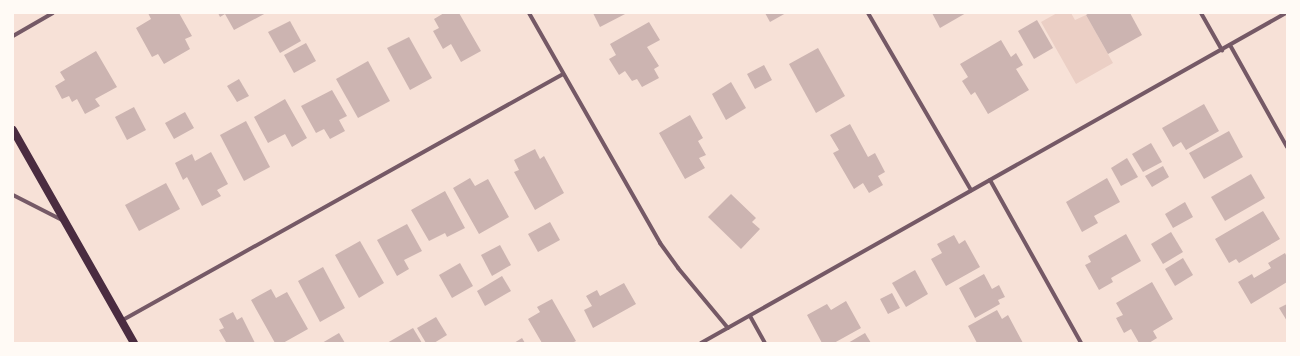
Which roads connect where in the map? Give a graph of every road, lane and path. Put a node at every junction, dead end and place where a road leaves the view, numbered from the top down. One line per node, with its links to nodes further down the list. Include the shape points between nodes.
1 (53, 13): 6 (street)
2 (529, 13): 9 (street)
3 (868, 13): 13 (street)
4 (1201, 13): 8 (street)
5 (1286, 13): 7 (street)
6 (13, 36)
7 (1230, 45): 8 (street); 11 (street)
8 (1222, 50): 12 (street)
9 (564, 74): 17 (street); 18 (street, via 660,244)
10 (13, 130): 15 (main road)
11 (1287, 148)
12 (990, 180): 13 (street); 22 (street)
13 (971, 190): 16 (street)
14 (13, 195): 15 (street)
15 (64, 221): 17 (main road)
16 (750, 316): 18 (street); 21 (street)
17 (121, 321): 19 (main road)
18 (728, 328): 20 (street)
19 (134, 343)
20 (701, 343)
21 (765, 343)
22 (1081, 343)

